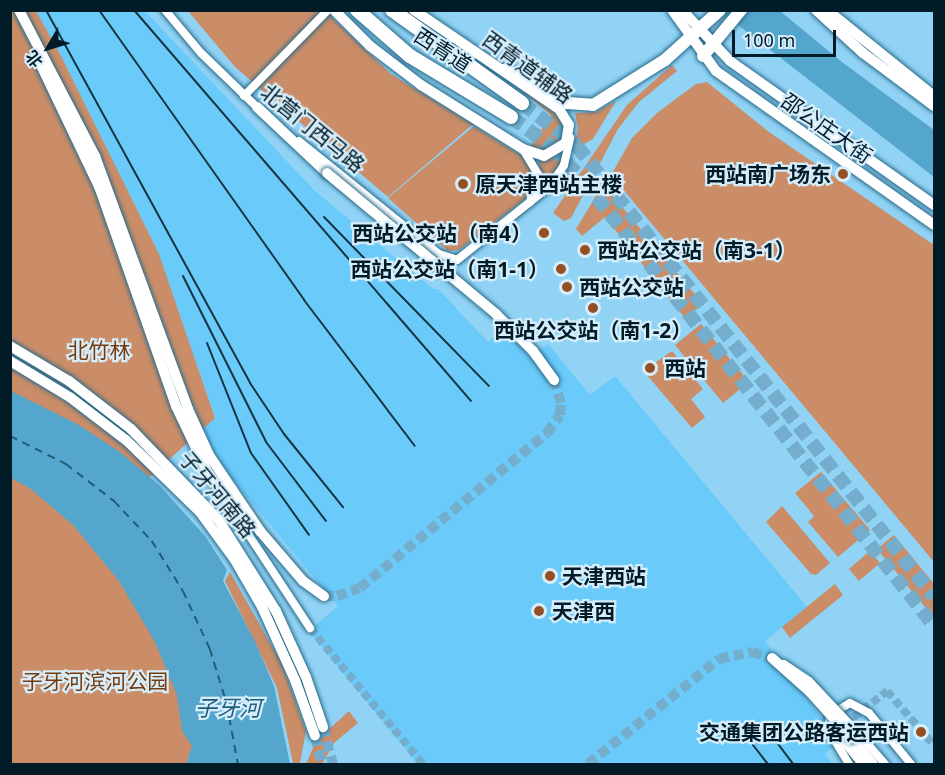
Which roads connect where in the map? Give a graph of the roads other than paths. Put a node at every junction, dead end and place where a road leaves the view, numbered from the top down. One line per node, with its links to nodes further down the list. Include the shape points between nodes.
1 (19, 10): 32 (street, bridge, via 100,189 176,406 208,472); 33 (street, bridge, via 95,156 188,409 209,455 260,531 303,581)
2 (165, 10): 18 (street, 北营门西马路)
3 (328, 10): 18 (street)
4 (334, 10): 25 (street, 西青道辅路, via 370,46 421,85)
5 (357, 10): 23 (highway, 西青道, via 410,56)
6 (392, 10): 20 (highway, 西青道)
7 (672, 10): 14 (street)
8 (682, 10): 14 (street)
9 (741, 10): 15 (main road)
10 (816, 10): 21 (street, via 835,30)
11 (827, 10): 19 (street)
12 (417, 12): 17 (street, 西青道辅路)
13 (718, 13): 14 (main road)
14 (695, 35): 15 (street, 邵公庄大街); 16 (street, 邵公庄大街); 17 (main road, via 605,100 582,107 560,100 535,83)
15 (713, 45): 16 (main road); 26 (street, 邵公庄大街, via 758,83)
16 (703, 56): 28 (street, 邵公庄大街, via 763,108)
17 (504, 70): 24 (street, 西青道辅路, via 559,109 568,120)
18 (244, 96): 22 (street, 北营门西马路)
19 (934, 96)
20 (522, 103)
21 (934, 106)
22 (257, 107): 27 (street, 北营门西马路, via 451,260 463,258); 31 (street, bridge, via 327,173 496,314 533,351)
23 (511, 117)
24 (570, 135): 25 (street, 西青道辅路, via 550,154 537,155); 27 (street, via 561,172)
25 (523, 149): 27 (street, via 538,174)
26 (934, 205)
27 (528, 206)
28 (934, 225)
29 (10, 346): 30 (street, 子牙河南路, via 69,381 131,429 218,519 276,611 306,677 319,731 262,607 235,560 200,512 126,440 71,398)
30 (10, 361)
31 (554, 380)
32 (242, 523): 34 (street)
33 (324, 596)
34 (310, 628)
35 (772, 658): 39 (street, bridge, via 810,692); 40 (street, bridge, via 808,681)
36 (844, 742): 38 (street)
37 (849, 765): 41 (street, via 828,729 830,716 850,704 869,713)
38 (862, 765)
39 (873, 765)
40 (885, 765)
41 (911, 765)

